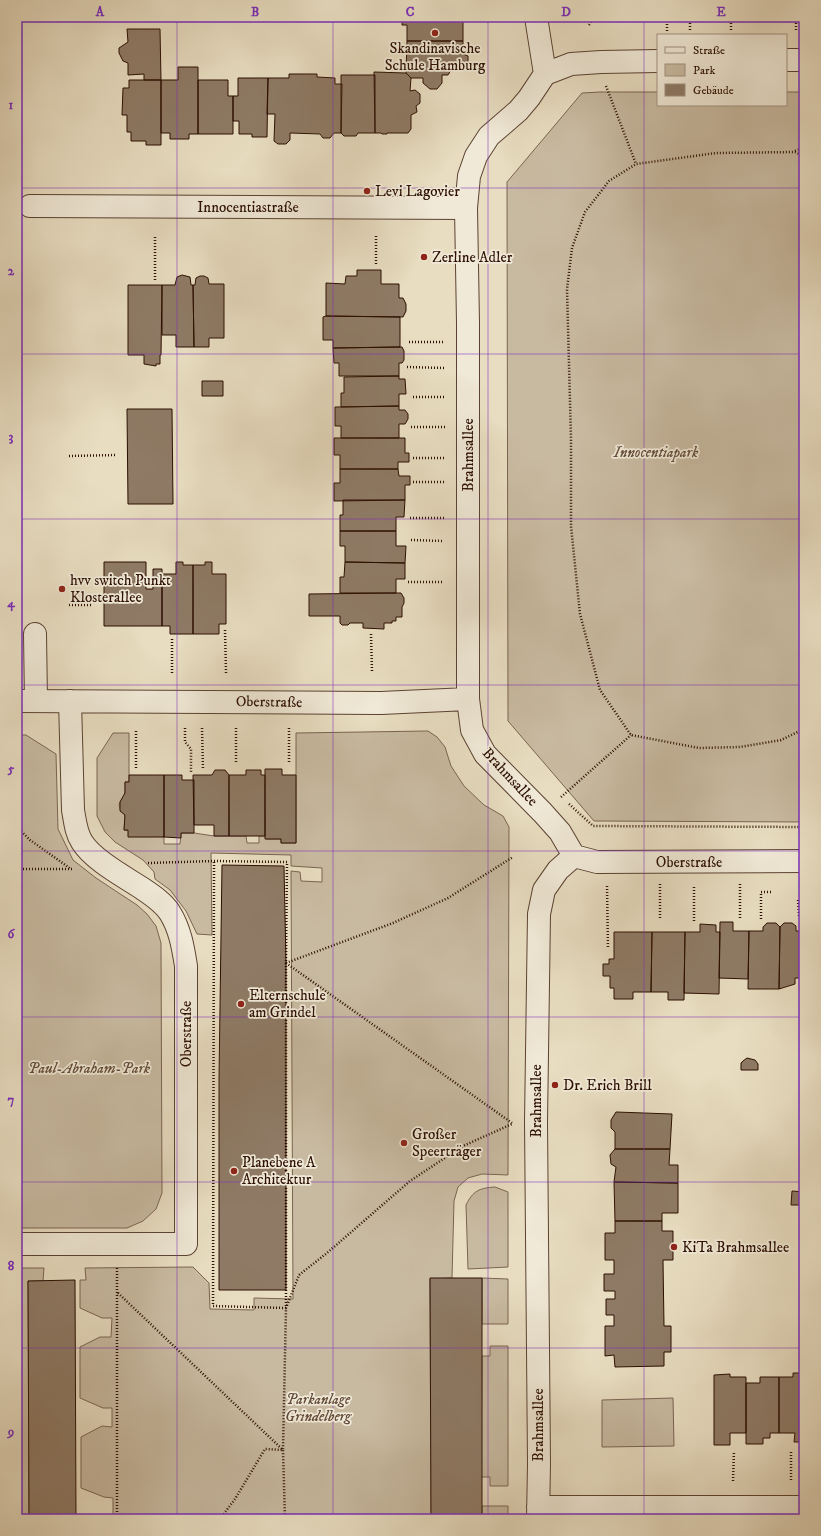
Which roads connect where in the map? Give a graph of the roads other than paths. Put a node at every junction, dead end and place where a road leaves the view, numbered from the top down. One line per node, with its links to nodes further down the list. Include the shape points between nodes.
1 (536, 17): 5 (street)
2 (787, 60): 3 (street)
3 (804, 60)
4 (657, 61): 5 (street, via 571,64)
5 (545, 74): 7 (street, Brahmsallee, via 529,98 489,136 476,156 469,176)
6 (30, 206): 7 (street, Innocentiastraße)
7 (466, 208): 9 (street, Brahmsallee)
8 (35, 634): 10 (street)
9 (468, 699): 11 (street, Oberstraße, via 381,703); 12 (street, Brahmsallee, via 472,730 485,754 560,832)
10 (26, 701): 11 (street, Oberstraße)
11 (70, 701): 14 (street, Oberstraße, via 73,810 82,842 92,855 153,896 169,912 183,946 186,966 186,1244)
12 (574, 856): 13 (street, Oberstraße, via 596,862); 16 (street, Brahmsallee, via 558,870 544,890 539,914 536,1122)
13 (804, 861)
14 (17, 1244)
15 (804, 1507): 16 (street)
16 (538, 1513)

